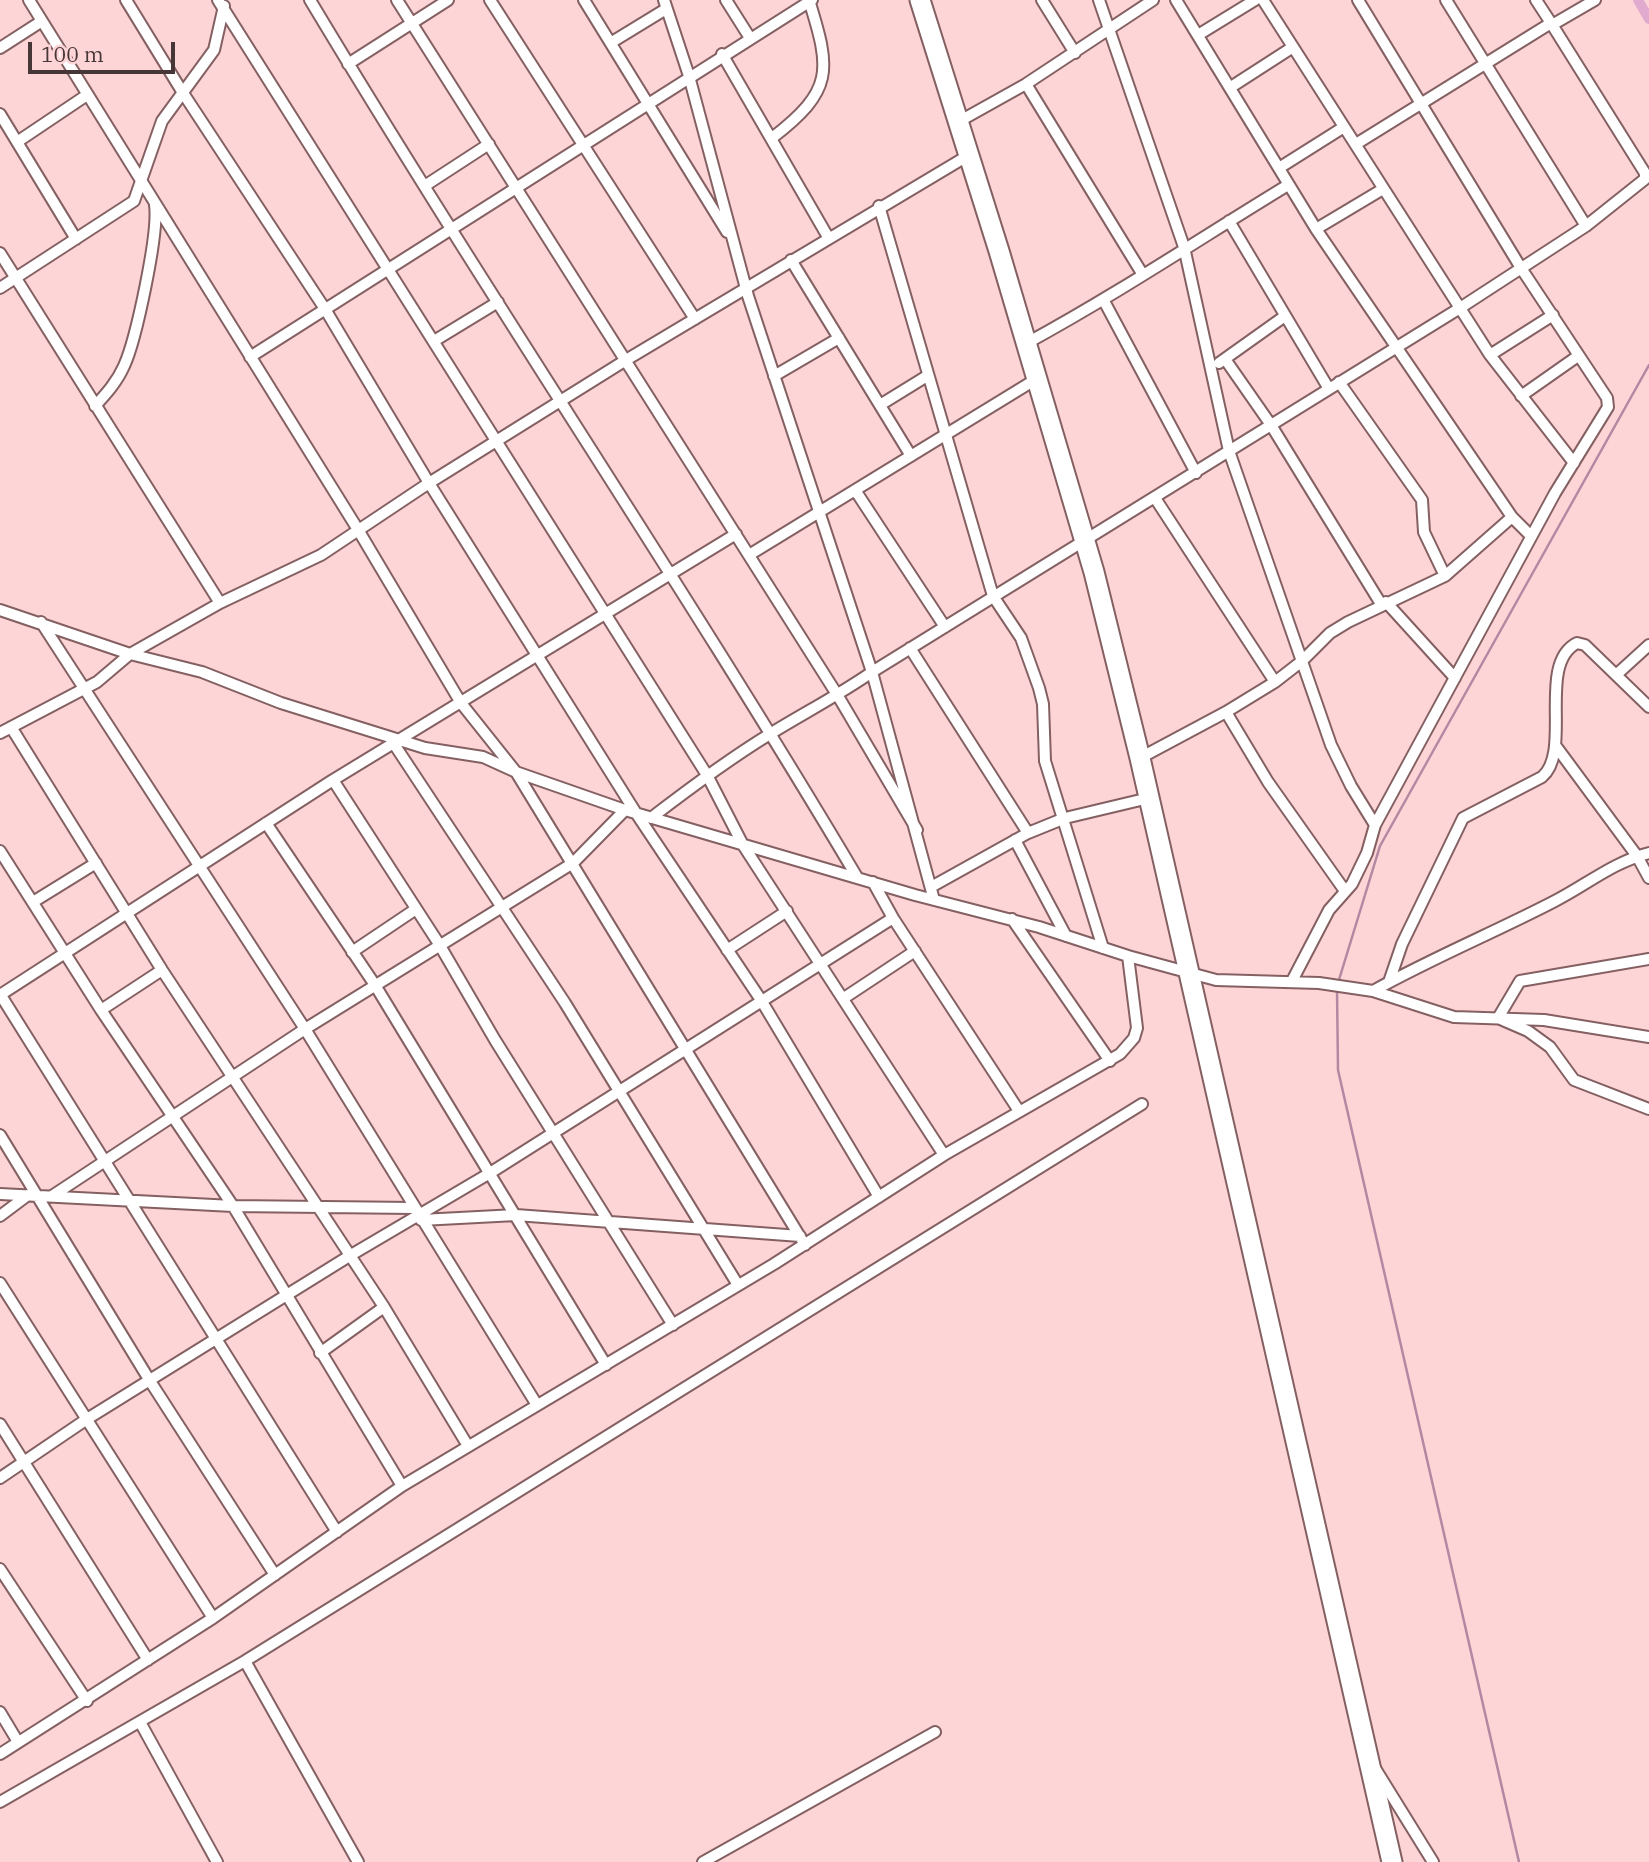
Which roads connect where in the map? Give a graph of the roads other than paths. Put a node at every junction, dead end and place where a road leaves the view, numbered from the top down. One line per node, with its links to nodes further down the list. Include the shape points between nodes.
1 (29, 0): 23 (street)
2 (126, 0): 39 (street)
3 (310, 0): 35 (street)
4 (397, 0): 24 (street)
5 (448, 0): 24 (street)
6 (490, 0): 50 (street)
7 (584, 0): 29 (street)
8 (726, 0): 28 (street)
9 (811, 0): 28 (street); 46 (street, via 823,46 822,84 811,104)
10 (919, 0): 44 (highway)
11 (1100, 0): 26 (street)
12 (1153, 0): 26 (street)
13 (1176, 0): 27 (street)
14 (1255, 0): 27 (street)
15 (1264, 0): 31 (street)
16 (1358, 0): 41 (street)
17 (1446, 0): 34 (street)
18 (1536, 0): 25 (street)
19 (1595, 0): 25 (street)
20 (1046, 1): 32 (street)
21 (223, 3): 39 (street, via 214,50); 71 (street)
22 (665, 5): 29 (street); 36 (street)
23 (42, 21): 30 (street); 40 (street)
24 (412, 24): 35 (street); 48 (street)
25 (1551, 24): 34 (street); 61 (street, via 1645,173 1644,184)
26 (1111, 30): 32 (street); 67 (street)
27 (1198, 35): 38 (street)
28 (750, 38): 33 (street)
29 (612, 42): 42 (street)
30 (0, 47)
31 (1293, 47): 38 (street); 45 (street)
32 (1075, 53): 37 (street)
33 (722, 54): 36 (street); 46 (street)
34 (1486, 62): 41 (street); 61 (street)
35 (348, 64): 54 (street)
36 (688, 76): 42 (street); 66 (street)
37 (1026, 84): 44 (street); 72 (street)
38 (1231, 88): 52 (street)
39 (183, 93): 53 (street, via 153,137); 79 (street)
40 (87, 95): 47 (street); 53 (street)
41 (1422, 100): 49 (street); 70 (street)
42 (648, 103): 50 (street); 66 (street)
43 (0, 114): 47 (street)
44 (958, 122): 51 (highway)
45 (1344, 127): 49 (street); 52 (street)
46 (772, 138): 64 (street)
47 (17, 142): 65 (street)
48 (489, 144): 54 (street); 56 (street)
49 (1356, 144): 57 (street)
50 (584, 145): 56 (street); 82 (street)
51 (969, 155): 59 (street); 85 (highway)
52 (1279, 168): 55 (street)
53 (141, 181): 58 (street); 65 (street, via 134,201)
54 (426, 185): 62 (street)
55 (1289, 185): 60 (street); 63 (street)
56 (516, 189): 62 (street); 91 (street)
57 (1383, 189): 63 (street); 78 (street)
58 (155, 203): 88 (street); 101 (street, via 155,228 131,344 115,383)
59 (879, 206): 64 (street); 94 (street)
60 (1229, 221): 67 (street); 80 (street)
61 (1586, 226): 70 (street)
62 (452, 227): 71 (street); 77 (street)
63 (1316, 229): 86 (street)
64 (828, 237): 69 (street)
65 (76, 239): 73 (street)
66 (734, 243): 74 (street)
67 (1184, 247): 72 (street); 92 (street)
68 (0, 253): 73 (street)
69 (791, 260): 74 (street); 83 (street)
70 (1521, 268): 78 (street); 81 (street)
71 (389, 269): 79 (street); 84 (street)
72 (1143, 275): 76 (street)
73 (16, 278): 75 (street); 101 (street)
74 (746, 287): 82 (street); 93 (street)
75 (0, 288)
76 (1104, 301): 85 (street); 108 (street)
77 (498, 302): 84 (street); 99 (street)
78 (1460, 307): 86 (street); 87 (street)
79 (325, 309): 88 (street); 109 (street)
80 (1285, 316): 90 (street); 97 (street)
81 (1553, 316): 87 (street); 89 (street)
82 (695, 319): 91 (street)
83 (839, 338): 93 (street); 100 (street)
84 (434, 341): 104 (street)
85 (1027, 343): 95 (highway)
86 (1397, 346): 96 (street); 113 (street)
87 (1490, 355): 98 (street)
88 (250, 356): 114 (street)
89 (1578, 356): 98 (street); 107 (street, via 1608,402)
90 (1225, 359): 92 (street); 102 (street)
91 (626, 360): 99 (street); 115 (street)
92 (1211, 367): 105 (street)
93 (774, 376): 112 (street)
94 (927, 376): 100 (street); 103 (street)
95 (1038, 379): 103 (street); 117 (highway)
96 (1339, 383): 97 (street); 120 (street, via 1422,500 1424,532)
97 (1329, 389): 102 (street)
98 (1521, 397): 107 (street)
99 (561, 402): 104 (street); 119 (street)
100 (880, 405): 106 (street)
101 (95, 407): 122 (street)
102 (1271, 425): 105 (street); 123 (street)
103 (944, 436): 106 (street); 121 (street)
104 (496, 441): 109 (street); 125 (street)
105 (1229, 451): 108 (street); 132 (street)
106 (911, 456): 110 (street)
107 (1574, 463): 116 (street)
108 (1196, 473): 111 (street)
109 (429, 483): 114 (street); 131 (street)
110 (855, 490): 112 (street); 127 (street)
111 (1155, 498): 117 (street); 136 (street)
112 (818, 512): 118 (street); 133 (street)
113 (1512, 517): 116 (street); 120 (street)
114 (358, 528): 122 (street, via 303,565); 139 (street)
115 (736, 534): 118 (street); 119 (street)
116 (1531, 536): 135 (street)
117 (1086, 541): 121 (street); 147 (highway)
118 (750, 555): 138 (street)
119 (668, 575): 125 (street); 144 (street)
120 (1445, 576): 123 (street)
121 (993, 596): 127 (street); 155 (street, via 1021,638 1039,688 1045,761)
122 (220, 603): 130 (street)
123 (1384, 603): 132 (street, via 1331,633); 135 (street)
124 (0, 610): 126 (street)
125 (605, 614): 131 (street); 149 (street)
126 (41, 622): 130 (street); 137 (street)
127 (944, 627): 129 (street)
128 (1649, 645): 134 (street)
129 (910, 648): 133 (street); 159 (street)
130 (130, 654): 137 (street); 145 (street, via 202,672)
131 (539, 655): 139 (street); 153 (street)
132 (1302, 661): 136 (street); 157 (street, via 1336,757)
133 (872, 671): 138 (street); 158 (street)
134 (1616, 675): 140 (street); 146 (street, via 1582,643 1570,647 1555,697)
135 (1455, 678): 157 (street)
136 (1275, 682): 141 (street)
137 (84, 688): 142 (street); 166 (street)
138 (838, 696): 144 (street); 158 (street)
139 (461, 703): 145 (street); 148 (street)
140 (1649, 707)
141 (1226, 712): 147 (street); 171 (street, via 1268,782)
142 (11, 727): 143 (street); 164 (street)
143 (0, 733)
144 (771, 733): 149 (street); 167 (street)
145 (397, 742): 148 (street, via 483,757); 150 (street); 174 (street)
146 (1555, 745): 163 (street); 193 (street, via 1550,768 1542,777 1463,818 1402,944)
147 (1140, 758): 151 (highway)
148 (516, 772): 152 (street); 165 (street)
149 (707, 775): 154 (street); 161 (street)
150 (333, 780): 156 (street); 175 (street)
151 (1149, 798): 155 (street); 191 (highway)
152 (625, 810): 153 (street); 165 (street)
153 (636, 813): 154 (street); 183 (street)
154 (651, 818): 161 (street)
155 (1065, 818): 159 (street); 182 (street)
156 (266, 823): 166 (street); 186 (street)
157 (1375, 825): 171 (street, via 1367,853)
158 (918, 830): 170 (street)
159 (1028, 833): 160 (street)
160 (1015, 840): 170 (street); 180 (street)
161 (743, 845): 167 (street); 176 (street)
162 (0, 851): 173 (street)
163 (1643, 855): 168 (street); 193 (street)
164 (96, 863): 173 (street); 177 (street)
165 (573, 863): 174 (street); 203 (street)
166 (199, 868): 177 (street); 201 (street)
167 (856, 877): 169 (street)
168 (1649, 878)
169 (873, 882): 172 (street); 178 (street)
170 (931, 887): 172 (street)
171 (1345, 891): 192 (street, via 1326,916)
172 (934, 900): 179 (street)
173 (33, 902): 185 (street)
174 (503, 906): 181 (street); 206 (street)
175 (416, 909): 181 (street); 186 (street)
176 (787, 911): 183 (street); 189 (street)
177 (126, 912): 185 (street); 190 (street)
178 (893, 918): 184 (street); 189 (street)
179 (1012, 919): 180 (street); 204 (street)
180 (1066, 936): 182 (street)
181 (439, 944): 194 (street); 211 (street)
182 (1103, 948): 187 (street)
183 (727, 950): 198 (street)
184 (915, 951): 197 (street); 209 (street)
185 (65, 952): 196 (street); 199 (street)
186 (352, 952): 194 (street)
187 (1128, 956): 191 (street); 204 (street, via 1137,1028 1129,1046)
188 (1649, 959): 200 (street, via 1520,981)
189 (823, 965): 197 (street); 198 (street)
190 (162, 970): 199 (street); 205 (street)
191 (1189, 971): 192 (street, via 1223,981); 258 (highway)
192 (1292, 981): 195 (street)
193 (1389, 982): 195 (street)
194 (374, 985): 201 (street); 215 (street)
195 (1373, 991): 200 (street, via 1454,1017)
196 (0, 995): 214 (street)
197 (844, 998): 213 (street)
198 (761, 1000): 203 (street); 219 (street)
199 (101, 1010): 210 (street)
200 (1498, 1018): 202 (street, via 1584,1025); 208 (street, via 1528,1031 1550,1048 1574,1080)
201 (305, 1029): 205 (street); 223 (street)
202 (1649, 1037)
203 (684, 1048): 206 (street); 228 (street)
204 (1110, 1061): 209 (street)
205 (234, 1075): 210 (street); 222 (street)
206 (619, 1090): 211 (street); 227 (street)
207 (1142, 1104): 251 (street)
208 (1649, 1109)
209 (1019, 1111): 213 (street)
210 (174, 1115): 214 (street); 221 (street)
211 (552, 1132): 215 (street); 226 (street)
212 (0, 1135): 217 (street)
213 (944, 1155): 219 (street)
214 (103, 1159): 218 (street); 220 (street)
215 (490, 1173): 223 (street); 224 (street)
216 (0, 1194): 217 (street)
217 (33, 1195): 218 (street); 225 (street); 238 (street)
218 (52, 1196): 220 (street)
219 (879, 1197): 228 (street)
220 (129, 1200): 221 (street); 235 (street)
221 (233, 1206): 222 (street); 232 (street)
222 (318, 1208): 223 (street); 229 (street)
223 (418, 1214): 224 (street); 229 (street); 239 (street)
224 (516, 1215): 226 (street); 237 (street)
225 (0, 1216)
226 (612, 1223): 227 (street); 234 (street)
227 (704, 1229): 228 (street); 231 (street)
228 (802, 1240): 231 (street)
229 (351, 1255): 232 (street); 233 (street)
230 (0, 1283): 240 (street)
231 (738, 1285): 234 (street)
232 (287, 1297): 235 (street); 236 (street)
233 (384, 1307): 236 (street); 242 (street)
234 (673, 1325): 237 (street)
235 (216, 1341): 238 (street); 246 (street)
236 (320, 1353): 245 (street)
237 (606, 1365): 239 (street)
238 (150, 1381): 240 (street); 248 (street)
239 (537, 1405): 242 (street)
240 (87, 1419): 243 (street); 249 (street)
241 (0, 1424): 243 (street)
242 (468, 1446): 245 (street)
243 (24, 1462): 244 (street); 250 (street)
244 (0, 1478)
245 (402, 1486): 246 (street)
246 (337, 1532): 248 (street)
247 (0, 1569): 252 (street)
248 (275, 1575): 249 (street)
249 (213, 1618): 250 (street)
250 (148, 1660): 252 (street)
251 (245, 1661): 254 (street); 261 (street)
252 (87, 1701): 256 (street)
253 (0, 1712): 256 (street)
254 (140, 1722): 259 (street); 260 (street)
255 (935, 1732): 262 (street)
256 (18, 1742): 257 (street)
257 (0, 1754)
258 (1367, 1755): 263 (highway); 264 (street)
259 (0, 1802)
260 (217, 1862)
261 (358, 1862)
262 (703, 1862)
263 (1392, 1862)
264 (1433, 1862)

